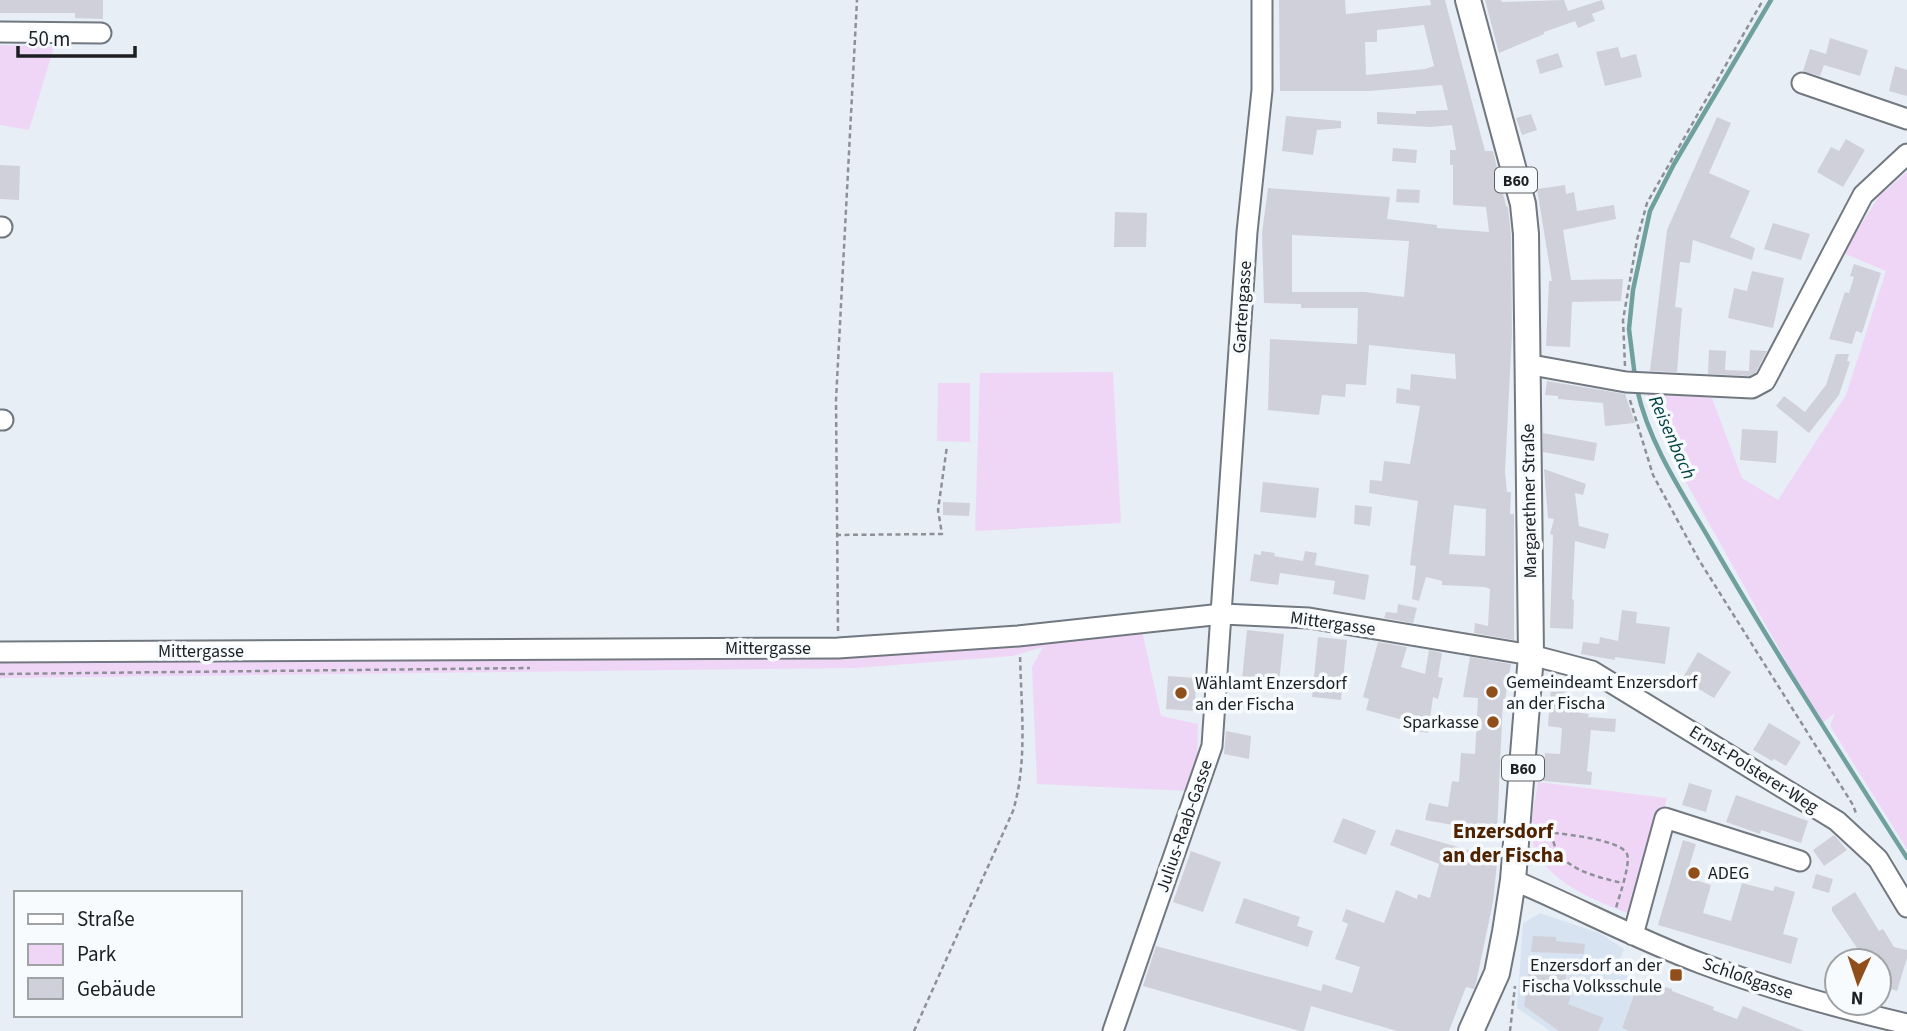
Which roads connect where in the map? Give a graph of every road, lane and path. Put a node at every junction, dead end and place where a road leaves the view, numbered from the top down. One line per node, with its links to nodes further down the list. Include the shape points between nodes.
1 (857, 0): 13 (path, via 836,400)
2 (1262, 0): 14 (street, Gartengasse, via 1262,90 1247,232)
3 (1468, 0): 10 (main road, Margarethner Straße / B60, via 1523,204)
4 (1763, 0): 11 (path, via 1647,203 1623,320)
5 (0, 32): 6 (street)
6 (101, 33)
7 (1802, 83): 8 (street)
8 (1907, 119)
9 (1907, 154): 11 (street, via 1863,195 1765,382 1752,388)
10 (1527, 364): 11 (street); 18 (main road, Margarethner Straße / B60)
11 (1626, 382): 21 (path, via 1653,475 1699,560 1853,805 1858,817)
12 (947, 446): 13 (path, via 938,510 942,534)
13 (836, 535): 16 (path)
14 (1222, 614): 15 (street, Mittergasse); 18 (street, Mittergasse, via 1309,618); 30 (street, Julius-Raab-Gasse, via 1212,746)
15 (1018, 636): 16 (street, Mittergasse); 29 (path, via 1019,791)
16 (838, 648): 17 (street, Mittergasse)
17 (0, 652)
18 (1531, 655): 21 (street, Ernst-Polsterer-Weg, via 1592,671); 23 (main road, Margarethner Straße / B60)
19 (1528, 830): 20 (path)
20 (1552, 833): 24 (path, via 1557,853 1571,865); 24 (path, via 1622,848 1628,862)
21 (1855, 835): 25 (street, Ernst-Polsterer-Weg, via 1878,859)
22 (1800, 861): 27 (street, via 1665,818)
23 (1513, 880): 27 (street, Schloßgasse); 31 (main road, Margarethner Straße / B60, via 1497,973)
24 (1622, 883): 26 (path)
25 (1907, 907)
26 (1615, 912)
27 (1633, 935): 28 (street, Schloßgasse, via 1831,1006)
28 (1907, 1024)
29 (914, 1031)
30 (1113, 1031)
31 (1471, 1031)

